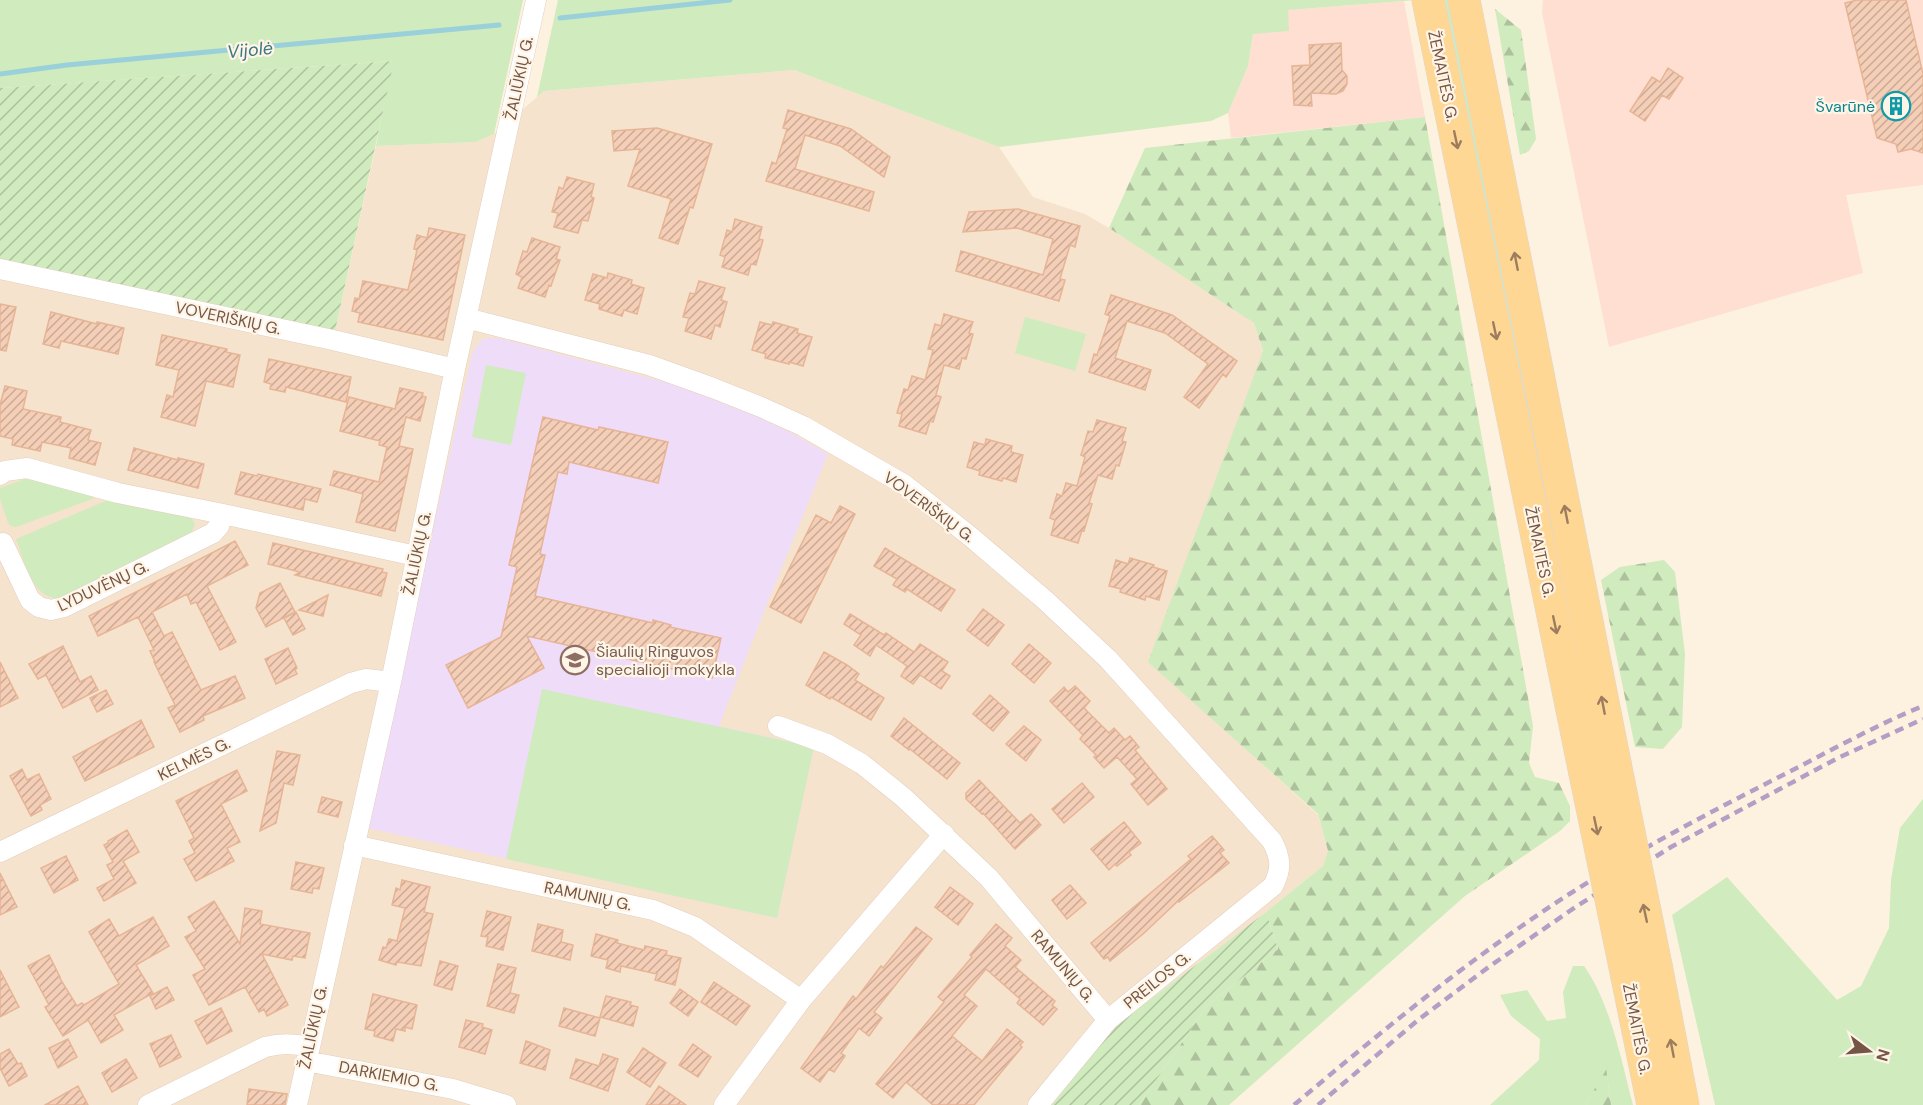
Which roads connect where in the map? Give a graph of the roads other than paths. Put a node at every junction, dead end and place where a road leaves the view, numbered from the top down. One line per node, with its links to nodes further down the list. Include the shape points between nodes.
1 (536, 0): 5 (street, ŽALIŪKIŲ G.)
2 (1428, 0): 25 (main road, ŽEMAITĖS G., one-way to 25, bridge)
3 (1464, 0): 26 (main road, ŽEMAITĖS G., one-way to 3, bridge)
4 (0, 269): 6 (street, VOVERIŠKIŲ G.)
5 (466, 318): 6 (street, ŽALIŪKIŲ G.); 16 (street, VOVERIŠKIŲ G., via 649,365 713,388 803,426 905,485 1037,593 1108,659 1252,817 1272,841)
6 (455, 369): 10 (street, ŽALIŪKIŲ G.)
7 (0, 475): 8 (street, via 27,468 118,493)
8 (223, 514): 9 (street, LYDUVĖNŲ G., via 213,533 51,610 30,600); 10 (street)
9 (1, 540)
10 (416, 556): 11 (street, ŽALIŪKIŲ G.)
11 (391, 681): 14 (street, ŽALIŪKIŲ G.); 15 (street, KELMĖS G., via 366,679 351,683)
12 (778, 726): 13 (street, RAMUNIŲ G., via 827,744 862,764)
13 (944, 834): 17 (street); 18 (street, RAMUNIŲ G., via 989,878)
14 (354, 845): 17 (street, RAMUNIŲ G., via 653,910 695,927); 19 (street, ŽALIŪKIŲ G.)
15 (0, 852)
16 (1281, 864): 18 (street, PREILOS G., via 1273,886)
17 (801, 999): 23 (street)
18 (1108, 1020): 24 (street, PREILOS G.)
19 (307, 1054): 20 (street, DARKIEMIO G., via 290,1043 265,1047); 21 (street, ŽALIŪKIŲ G.); 22 (street, DARKIEMIO G.)
20 (148, 1105)
21 (297, 1105)
22 (506, 1105)
23 (724, 1105)
24 (1038, 1105)
25 (1653, 1105)
26 (1683, 1105)

